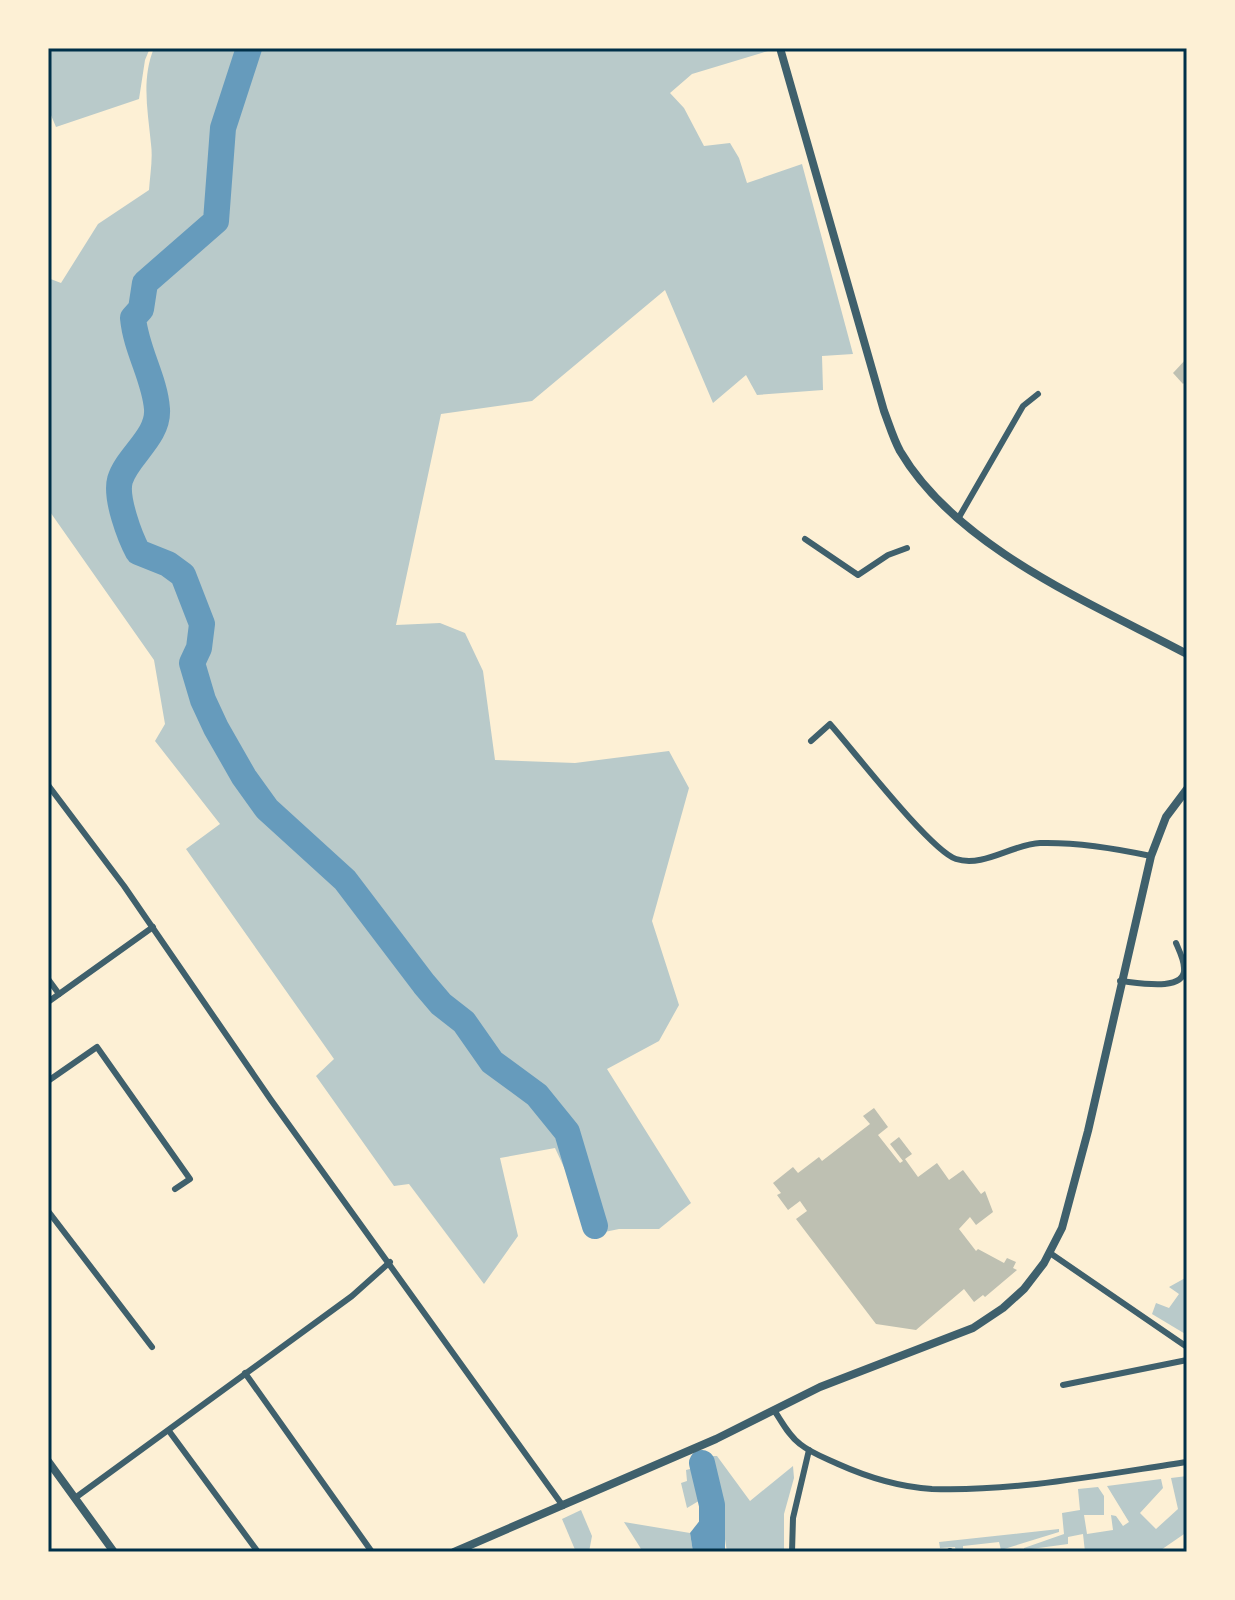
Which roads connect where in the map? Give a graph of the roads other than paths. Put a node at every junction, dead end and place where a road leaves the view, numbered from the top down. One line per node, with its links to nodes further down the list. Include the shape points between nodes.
1 (780, 48): 3 (street, via 884,411 899,449)
2 (1038, 394): 3 (street, via 1023,406)
3 (958, 519): 6 (street, via 1013,561)
4 (805, 539): 5 (street, via 858,575)
5 (907, 548)
6 (1187, 654)
7 (811, 741): 10 (street, via 830,724 918,826 954,858 973,861 1037,843 1097,845)
8 (48, 785): 11 (street)
9 (1187, 789): 10 (street, via 1166,817)
10 (1151, 856): 14 (street)
11 (153, 927): 15 (street); 21 (street)
12 (1176, 943): 14 (street, via 1185,969 1178,980 1165,985)
13 (48, 979): 15 (street)
14 (1120, 981): 20 (street, via 1075,1182)
15 (59, 994): 16 (street)
16 (48, 1002)
17 (48, 1081): 18 (street, via 97,1047 190,1179)
18 (175, 1189)
19 (48, 1211): 22 (street)
20 (1050, 1253): 23 (street); 27 (street, via 1024,1289 973,1328)
21 (390, 1262): 25 (street); 33 (street)
22 (152, 1347)
23 (1187, 1347)
24 (1187, 1360): 26 (street)
25 (245, 1373): 28 (street); 36 (street)
26 (1063, 1385)
27 (774, 1410): 29 (street); 33 (street)
28 (169, 1431): 32 (street); 35 (street)
29 (809, 1450): 31 (street, via 870,1477 932,1489 1067,1479); 38 (street, via 793,1518)
30 (48, 1461): 32 (street)
31 (1187, 1462)
32 (75, 1498): 34 (street)
33 (563, 1506): 37 (street)
34 (114, 1552)
35 (258, 1552)
36 (372, 1552)
37 (454, 1552)
38 (792, 1552)

